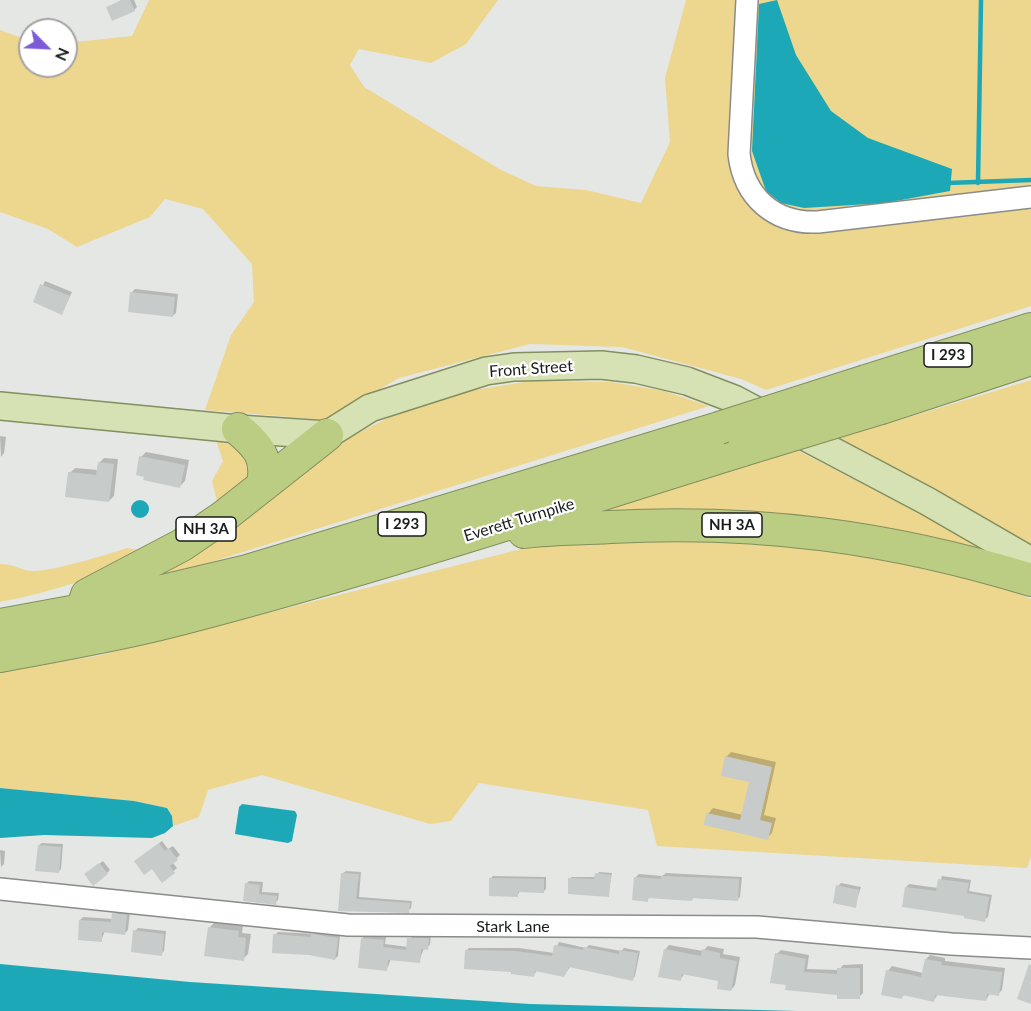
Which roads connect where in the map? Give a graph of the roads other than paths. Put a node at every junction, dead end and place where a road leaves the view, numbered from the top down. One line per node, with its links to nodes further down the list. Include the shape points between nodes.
1 (747, 0): 2 (street, via 740,154 744,178 766,208 786,219 818,222)
2 (1031, 197)
3 (1031, 329): 5 (highway, Everett Turnpike / I 293)
4 (1031, 359): 5 (highway, Everett Turnpike / I 293)
5 (873, 394): 10 (highway, Everett Turnpike / I 293, bridge, via 743,450); 13 (highway, Everett Turnpike / I 293, bridge, via 719,428 247,571)
6 (0, 406): 7 (main road)
7 (238, 429): 8 (main road); 9 (highway, via 256,444 266,467)
8 (327, 435): 9 (highway, NH 3A); 11 (main road, Front Street / NH 3A, via 370,408 486,371 601,365 636,369 687,381 734,399)
9 (263, 485): 13 (highway, NH 3A, via 182,545 87,595)
10 (429, 548): 12 (highway, NH 3A, via 552,528 748,526 860,538 960,558); 15 (highway, Everett Turnpike / I 293, via 158,624)
11 (1031, 561)
12 (1031, 580)
13 (81, 610): 14 (highway, Everett Turnpike / I 293)
14 (0, 625)
15 (0, 656)
16 (0, 889): 17 (street, Stark Lane, via 348,925 758,927 951,944)
17 (1030, 941)

